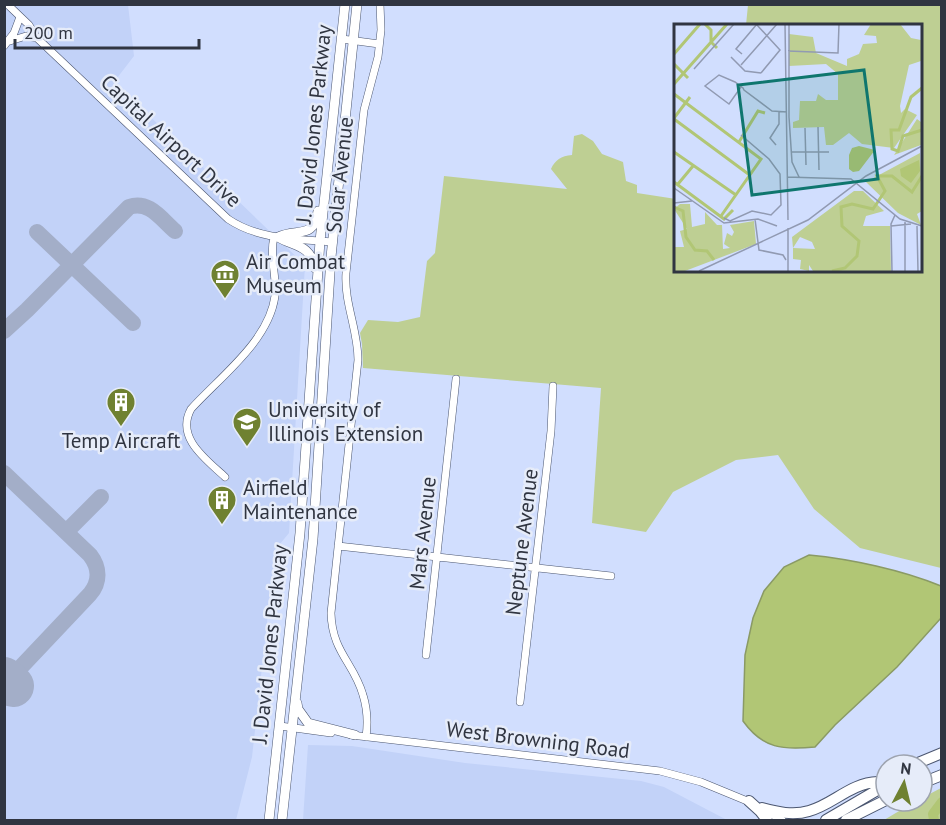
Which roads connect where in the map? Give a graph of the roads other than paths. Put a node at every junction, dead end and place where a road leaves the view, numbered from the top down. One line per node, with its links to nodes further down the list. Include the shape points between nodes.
1 (7, 4): 5 (street, Capital Airport Drive)
2 (345, 4): 7 (main road, J. David Jones Parkway)
3 (357, 4): 8 (main road, J. David Jones Parkway)
4 (380, 4): 10 (street, Solar Avenue)
5 (20, 17): 6 (street, Capital Airport Drive); 9 (street)
6 (37, 38): 9 (street, via 20,37); 12 (street, Capital Airport Drive, via 228,219 248,231)
7 (342, 39): 8 (street); 11 (main road, J. David Jones Parkway)
8 (354, 41): 10 (street); 14 (main road, J. David Jones Parkway)
9 (7, 43)
10 (379, 44): 19 (street, Solar Avenue, via 364,110 346,273 346,296 357,334 358,360)
11 (330, 139): 12 (main road, via 323,159 315,223 308,230); 13 (main road, J. David Jones Parkway)
12 (276, 237): 13 (street, Capital Airport Drive); 15 (main road, via 309,252); 18 (street, via 271,250 275,296 265,326 187,417 186,431 191,442)
13 (320, 241): 14 (street, Capital Airport Drive); 15 (main road, J. David Jones Parkway)
14 (333, 242): 24 (main road, J. David Jones Parkway, via 314,539)
15 (317, 279): 26 (main road, J. David Jones Parkway, via 302,511)
16 (456, 379): 20 (street, Mars Avenue)
17 (553, 386): 21 (street, Neptune Avenue)
18 (225, 477)
19 (338, 546): 20 (street); 29 (street, Solar Avenue, via 332,628 339,650 363,694)
20 (437, 557): 21 (street); 23 (street, Mars Avenue)
21 (535, 567): 22 (street); 25 (street, Neptune Avenue)
22 (611, 576)
23 (426, 655)
24 (296, 698): 27 (main road, J. David Jones Parkway); 28 (main road, via 308,723)
25 (520, 702)
26 (280, 726): 27 (street, West Browning Road); 36 (main road, J. David Jones Parkway)
27 (293, 728): 28 (street, West Browning Road); 37 (main road, J. David Jones Parkway)
28 (356, 735): 29 (street, West Browning Road)
29 (366, 736): 33 (street, West Browning Road, via 660,771)
30 (874, 782): 35 (highway, via 864,783 807,812 782,813)
31 (874, 786): 40 (highway)
32 (874, 788): 41 (highway)
33 (749, 801): 35 (street, West Browning Road); 38 (highway)
34 (874, 806): 42 (highway)
35 (762, 808): 39 (street, West Browning Road)
36 (269, 820)
37 (282, 820)
38 (767, 820)
39 (782, 820)
40 (805, 820)
41 (826, 820)
42 (846, 820)

